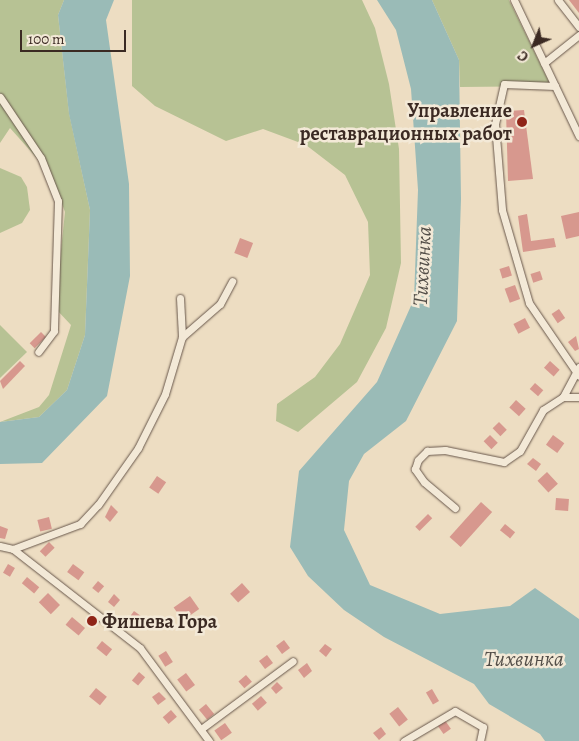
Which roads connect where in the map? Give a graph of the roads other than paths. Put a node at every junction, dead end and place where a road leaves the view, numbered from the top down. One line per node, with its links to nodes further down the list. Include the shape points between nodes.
1 (514, 0): 5 (street)
2 (558, 0): 3 (street)
3 (579, 27)
4 (579, 35): 5 (street)
5 (544, 63): 6 (street)
6 (555, 86): 8 (street); 13 (street, via 504,84 495,124 502,210 529,303)
7 (0, 97): 12 (street, via 41,158 58,201 54,331)
8 (579, 136)
9 (232, 281): 11 (street, via 220,304)
10 (180, 298): 11 (street)
11 (182, 337): 18 (street, via 165,394 138,448 80,524)
12 (38, 352)
13 (578, 372): 14 (street)
14 (563, 397): 15 (street); 16 (street, via 543,410 520,451 504,462 445,450 427,452 418,460 415,469 424,482)
15 (579, 397)
16 (455, 508)
17 (0, 546): 18 (street)
18 (13, 549): 20 (street, via 140,648)
19 (293, 661): 20 (street)
20 (200, 728): 21 (street)
21 (209, 741)
22 (404, 741): 23 (street, via 455,711 482,727)
23 (480, 741)

